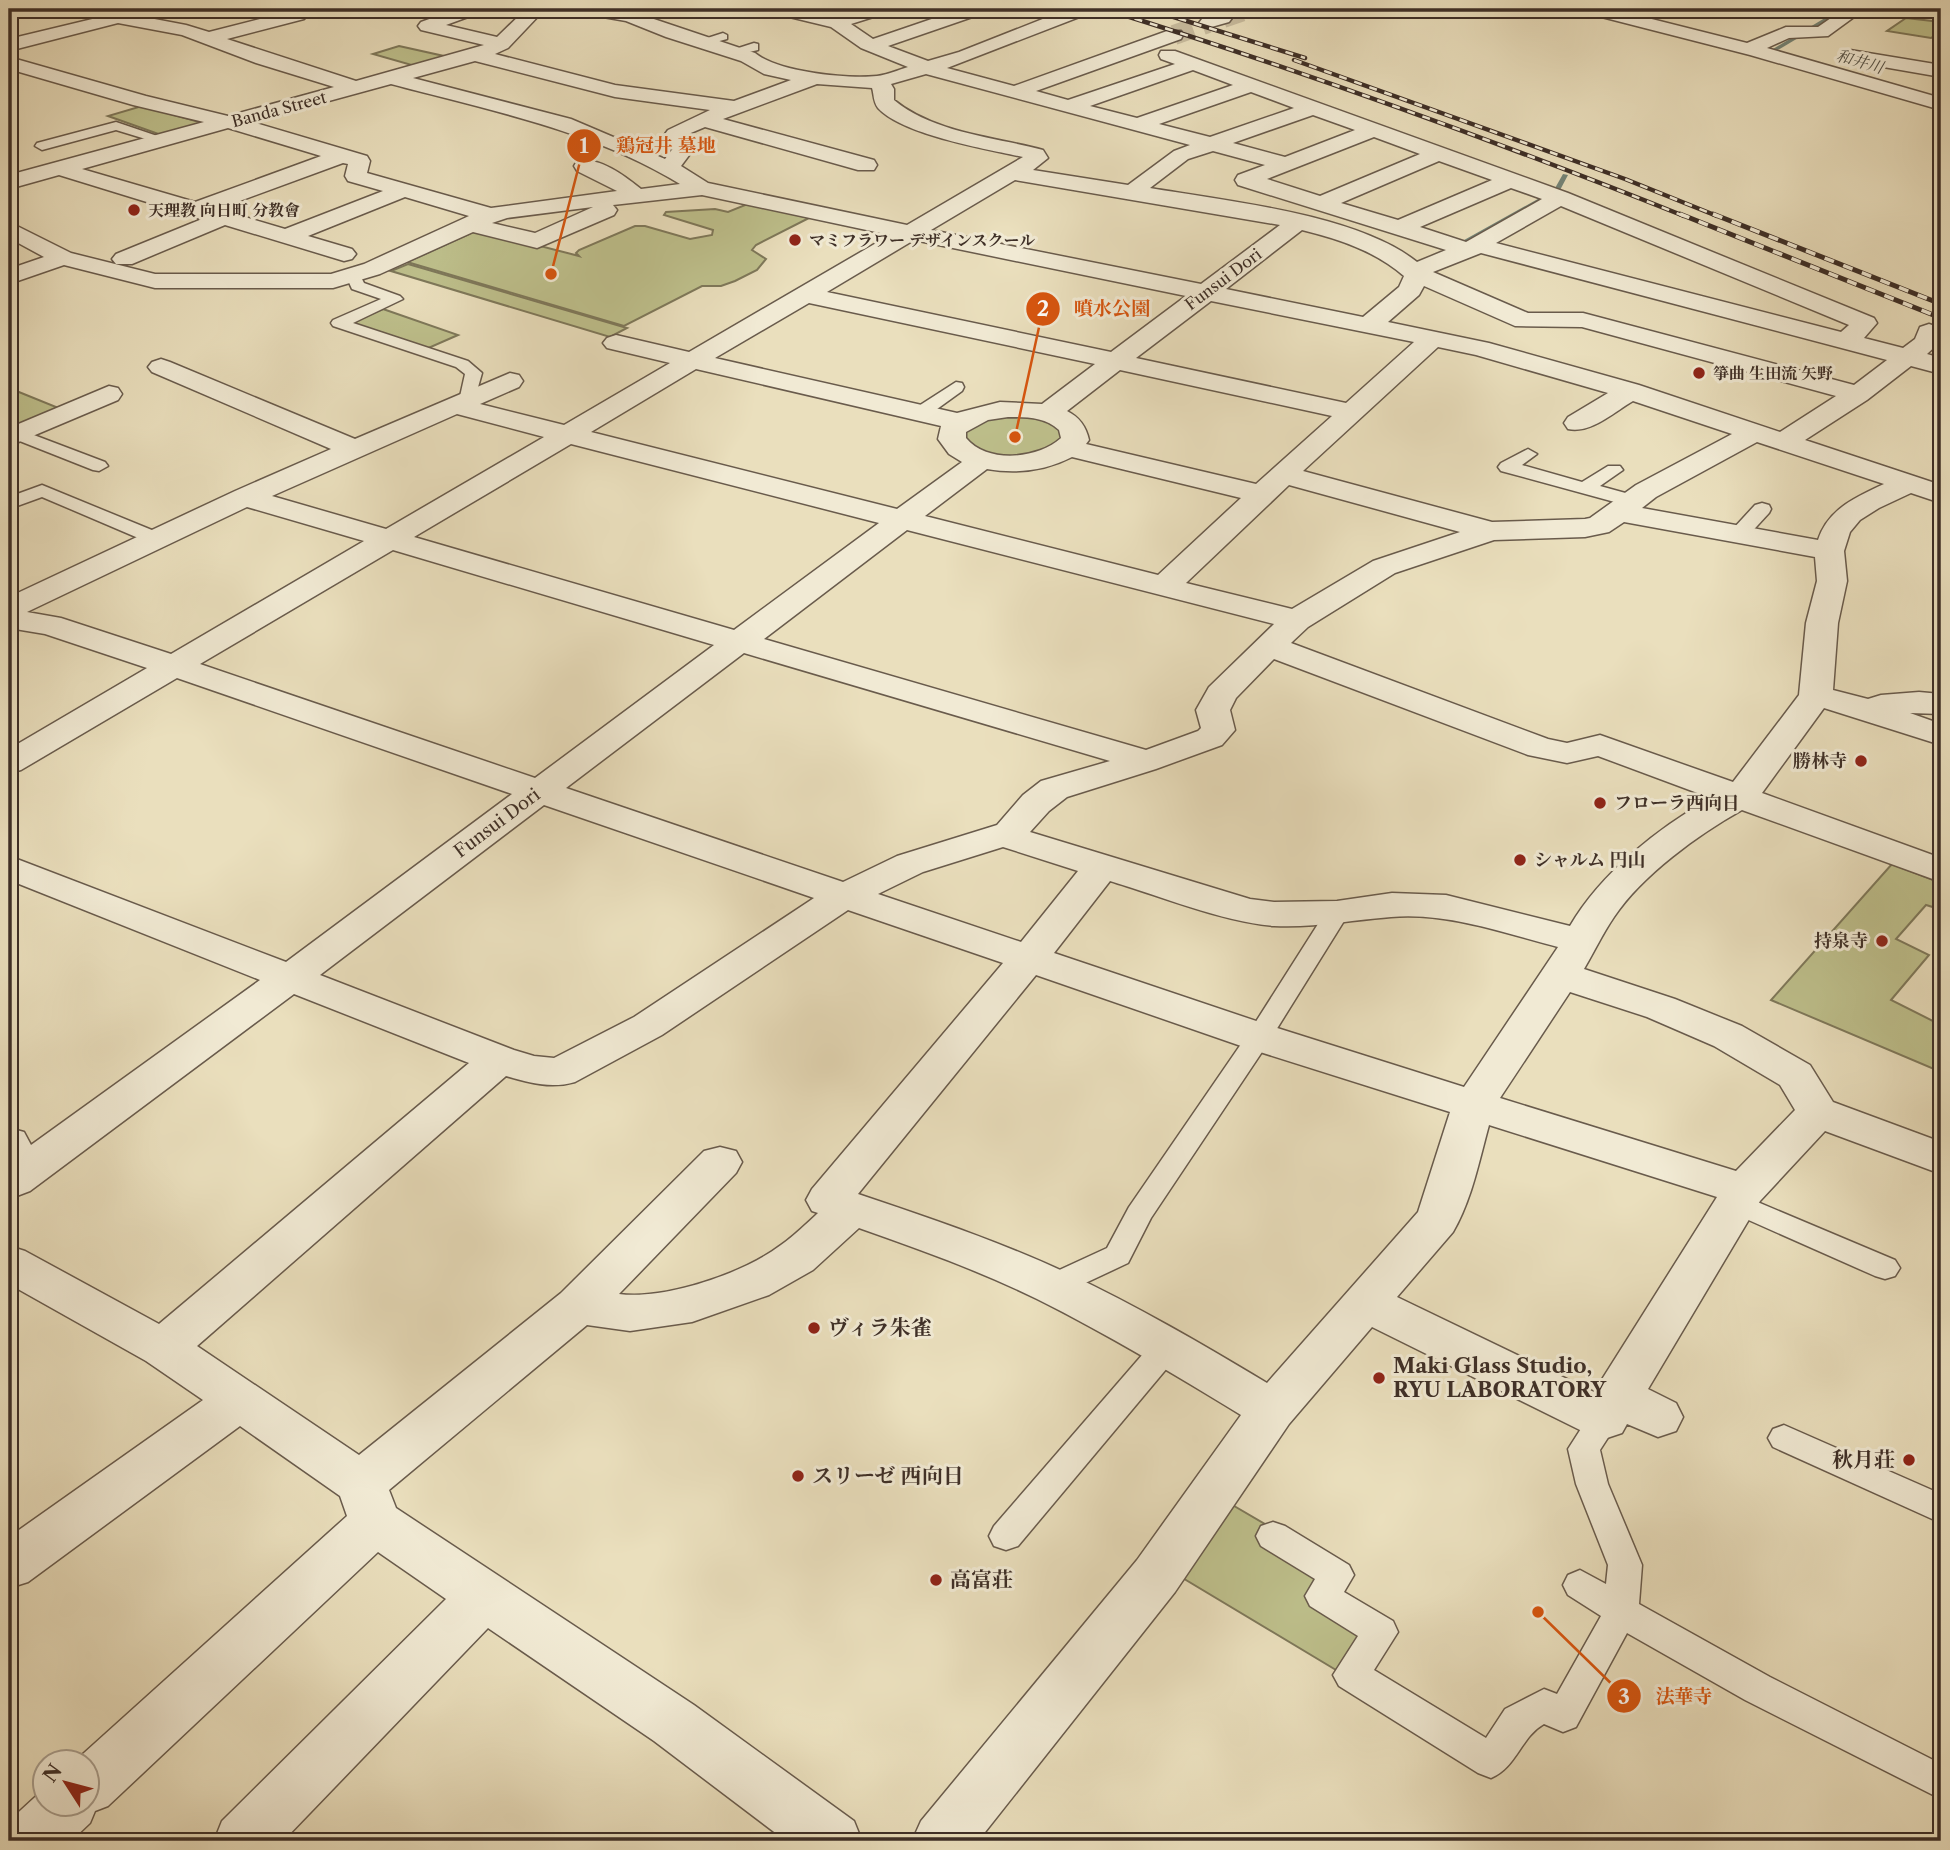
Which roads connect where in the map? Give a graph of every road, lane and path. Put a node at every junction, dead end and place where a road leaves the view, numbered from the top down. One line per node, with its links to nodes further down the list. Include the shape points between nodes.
1 (155, 9): 14 (street)
2 (273, 9): 20 (street, via 298,15)
3 (473, 9): 23 (street, via 426,26)
4 (536, 9): 23 (street, Banda Street)
5 (586, 9): 13 (street)
6 (656, 9): 13 (street)
7 (781, 9): 16 (street)
8 (880, 9): 16 (street)
9 (978, 9): 25 (street)
10 (1593, 9): 17 (street)
11 (1856, 9): 29 (street, via 1822,32 1786,33)
12 (1685, 14): 17 (street)
13 (630, 16): 18 (street)
14 (118, 18): 20 (street); 24 (street)
15 (1082, 18): 21 (street, via 1060,19)
16 (837, 23): 25 (street)
17 (1661, 25): 29 (street)
18 (672, 33): 19 (street); 19 (street, via 701,43)
19 (724, 37): 26 (lane); 38 (street, via 755,64)
20 (209, 38): 30 (street)
21 (1009, 39): 27 (street); 35 (street)
22 (276, 42): 30 (street)
23 (501, 44): 31 (street, Banda Street)
24 (9, 45)
25 (870, 45): 28 (street); 35 (street)
26 (754, 47)
27 (1042, 48)
28 (844, 49)
29 (1749, 49): 34 (street)
30 (241, 51): 41 (street)
31 (475, 55): 37 (street, Banda Street); 44 (street)
32 (9, 63): 52 (street)
33 (1193, 64): 40 (street); 42 (street, via 1171,45); 46 (street)
34 (1817, 68): 36 (street, via 1841,54); 45 (street)
35 (930, 69): 39 (street); 42 (street)
36 (1941, 71)
37 (393, 79): 41 (street, Banda Street); 53 (street)
38 (812, 79): 39 (street); 47 (street)
39 (881, 85): 43 (street); 55 (street, via 886,104)
40 (1253, 85): 48 (street); 54 (street)
41 (357, 88): 52 (street, Banda Street)
42 (1015, 92): 46 (street)
43 (908, 95)
44 (646, 96): 47 (street); 53 (street)
45 (1941, 104)
46 (1069, 106): 54 (street)
47 (734, 107): 50 (street)
48 (1315, 107): 56 (street); 59 (street)
49 (894, 118): 55 (street)
50 (707, 121): 64 (street); 68 (street, via 675,134 686,146)
51 (994, 121): 57 (street)
52 (224, 123): 58 (street, Banda Street); 62 (street)
53 (564, 123): 68 (street)
54 (1139, 124): 59 (street)
55 (929, 126): 57 (street)
56 (1376, 129): 61 (street); 63 (street)
57 (959, 135): 67 (street, via 1036,154 1037,158)
58 (162, 140): 60 (lane, via 116,126); 66 (street, Banda Street)
59 (1214, 144): 63 (street); 72 (street, via 1173,160)
60 (43, 146)
61 (1440, 153): 69 (street); 75 (street)
62 (342, 156): 71 (street, via 359,161 356,176); 76 (street)
63 (1286, 164): 75 (street, via 1246,180)
64 (866, 165)
65 (585, 166): 73 (street, via 617,180)
66 (58, 168): 70 (street, Banda Street); 76 (street)
67 (1013, 173): 72 (street); 83 (street)
68 (666, 179): 73 (street); 78 (street, via 537,241); 83 (street)
69 (1511, 180): 74 (street); 80 (street)
70 (9, 182)
71 (404, 190): 78 (street); 84 (street)
72 (1132, 192): 79 (street)
73 (635, 195): 78 (street, via 527,207)
74 (1560, 198): 81 (street); 86 (street)
75 (1321, 203): 80 (street)
76 (197, 209): 77 (street)
77 (226, 217): 84 (street); 90 (street)
78 (480, 220): 94 (street)
79 (1298, 222): 93 (street, via 1375,248 1408,264); 97 (street, Funsui Dori)
80 (1399, 228): 86 (street)
81 (1631, 228): 85 (street); 91 (street)
82 (10, 231): 89 (street)
83 (912, 233): 97 (street); 99 (street)
84 (288, 236): 87 (street)
85 (1610, 241)
86 (1474, 247): 92 (street); 93 (street, via 1426,266)
87 (344, 254)
88 (1589, 255): 92 (street)
89 (63, 258): 94 (street, via 155,281 333,281); 95 (street)
90 (124, 258)
91 (1705, 258): 96 (street); 98 (street)
92 (1568, 268): 98 (street)
93 (1417, 275): 101 (street, via 1410,290); 115 (street, via 1524,321 1583,320)
94 (354, 276): 116 (lane, via 357,286 395,299 339,323 462,364 474,373)
95 (9, 277)
96 (1784, 290): 100 (street); 104 (street, via 1865,323)
97 (1208, 291): 101 (street); 108 (street, Funsui Dori)
98 (1658, 292): 100 (street)
99 (807, 295): 107 (street); 108 (street)
100 (1752, 315): 104 (street)
101 (1370, 324): 103 (street)
102 (1929, 332): 106 (street, via 1927,342)
103 (1434, 337): 113 (street); 117 (street)
104 (1848, 340): 106 (street)
105 (617, 343): 107 (street)
106 (1907, 357): 109 (street); 115 (street)
107 (695, 360): 118 (street); 123 (street)
108 (1116, 361): 117 (street); 119 (street, Funsui Dori)
109 (1941, 366)
110 (161, 367): 127 (street)
111 (510, 382): 116 (street)
112 (956, 387): 118 (lane)
113 (1630, 391): 121 (street); 122 (street)
114 (109, 394): 124 (street)
115 (1858, 394): 125 (street)
116 (462, 404): 123 (street); 127 (street)
117 (1352, 412): 132 (street)
118 (920, 413): 120 (street)
119 (1047, 413): 120 (street, via 1008,408); 126 (street, via 1075,432)
120 (959, 422): 129 (street, via 952,439 957,447)
121 (1578, 423)
122 (1755, 432): 125 (street); 138 (street)
123 (567, 435): 140 (street); 144 (street)
124 (13, 436): 130 (lane)
125 (1784, 441): 134 (street)
126 (1069, 448): 129 (street, via 1032,462); 135 (street)
127 (355, 449): 136 (street)
128 (1528, 454): 133 (lane, via 1507,467)
129 (983, 459): 140 (street, Funsui Dori)
130 (99, 466)
131 (1614, 470): 133 (lane)
132 (1284, 475): 135 (street); 141 (street)
133 (1584, 488): 138 (lane)
134 (1925, 489): 145 (street, via 1868,502 1836,530)
135 (1262, 494): 146 (street)
136 (245, 497): 143 (street); 144 (street)
137 (9, 504): 143 (lane, via 42,490)
138 (1626, 506): 141 (street, via 1599,526); 142 (street)
139 (1762, 509): 142 (lane)
140 (902, 521): 146 (street); 150 (street, Funsui Dori)
141 (1491, 531): 149 (street, via 1384,567)
142 (1739, 534): 145 (street)
143 (157, 538): 147 (street)
144 (387, 540): 150 (street); 152 (street)
145 (1829, 551): 153 (street, via 1832,581 1822,623)
146 (1163, 588): 149 (street)
147 (9, 609)
148 (9, 619): 152 (street, via 50,625)
149 (1297, 620): 151 (street)
150 (740, 642): 157 (street); 159 (street, Funsui Dori)
151 (1269, 646): 157 (street, via 1221,694 1213,710 1218,730 1210,738); 160 (street, via 1540,748 1567,752 1600,745)
152 (173, 666): 158 (street); 159 (street)
153 (1816, 696): 155 (street); 160 (street)
154 (1941, 704): 155 (street)
155 (1860, 707): 156 (street)
156 (1941, 735)
157 (1147, 761): 161 (street, via 1054,789)
158 (9, 763)
159 (540, 790): 165 (street); 169 (street, Funsui Dori)
160 (1741, 796): 164 (street); 167 (street, via 1707,815 1630,874 1598,911)
161 (1010, 833): 162 (street, via 1018,841); 165 (street, via 911,864)
162 (1102, 866): 166 (street, via 1246,910); 168 (street)
163 (9, 867): 169 (street)
164 (1941, 871)
165 (844, 896): 168 (street); 171 (street, via 648,1026 559,1072)
166 (1336, 913): 167 (street, via 1392,905 1446,907); 170 (lane)
167 (1570, 957): 172 (street); 173 (street, via 1795,1075)
168 (1029, 958): 170 (street); 178 (street, via 828,1200)
169 (290, 978): 171 (street); 176 (street, Funsui Dori)
170 (1259, 1037): 172 (street); 181 (lane, via 1139,1214 1118,1255)
171 (499, 1060): 185 (street)
172 (1473, 1105): 177 (street); 182 (street, via 1437,1220)
173 (1818, 1112): 174 (street); 177 (street)
174 (1941, 1159)
175 (719, 1162): 183 (street)
176 (10, 1169)
177 (1740, 1196): 180 (lane); 188 (street)
178 (850, 1210): 181 (street, via 940,1239); 183 (street, via 797,1258 753,1283 692,1304 638,1312)
179 (9, 1263): 185 (street)
180 (1885, 1268)
181 (1052, 1286): 184 (street)
182 (1364, 1303): 187 (street); 188 (street)
183 (578, 1306): 190 (street)
184 (1167, 1347): 187 (street); 192 (lane)
185 (163, 1348): 186 (street)
186 (239, 1401): 190 (street); 194 (street)
187 (1272, 1410): 204 (street, via 1156,1576)
188 (1626, 1411): 197 (lane, via 1584,1449 1592,1484 1625,1565)
189 (1784, 1438): 191 (lane)
190 (368, 1503): 196 (street); 198 (street)
191 (1941, 1509)
192 (1006, 1536)
193 (1273, 1536): 197 (lane, via 1337,1575 1322,1596 1381,1632 1351,1675 1491,1761 1518,1720 1544,1705 1563,1716)
194 (9, 1566)
195 (1580, 1585): 197 (lane)
196 (485, 1595): 202 (street); 203 (street, via 674,1723)
197 (1621, 1612): 199 (lane)
198 (102, 1773)
199 (1941, 1782)
200 (54, 1818): 201 (street)
201 (29, 1841)
202 (243, 1841)
203 (833, 1841)
204 (942, 1841)

